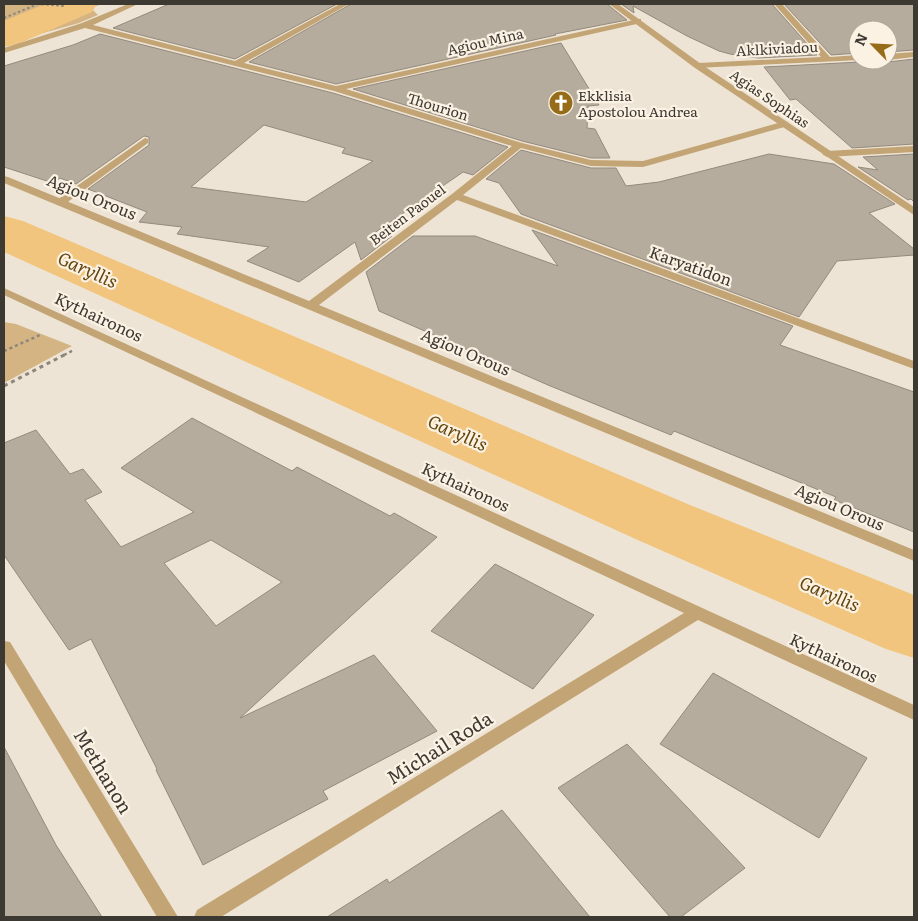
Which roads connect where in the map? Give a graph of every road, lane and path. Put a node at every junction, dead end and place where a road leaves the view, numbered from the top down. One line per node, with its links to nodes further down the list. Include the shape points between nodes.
1 (37, 4): 6 (path); 7 (path)
2 (134, 4): 9 (street)
3 (345, 4): 15 (street)
4 (613, 4): 8 (street, Agias Sophias)
5 (778, 4): 14 (street)
6 (65, 6)
7 (4, 18)
8 (638, 21): 16 (street, Agias Sophias); 17 (street, Agiou Mina)
9 (85, 25): 10 (street); 15 (street, Thourion)
10 (4, 51)
11 (914, 55): 12 (street)
12 (898, 56)
13 (848, 58): 14 (street, Aklkiviadou)
14 (827, 59): 16 (street, Aklkiviadou)
15 (237, 63): 17 (street, Thourion)
16 (698, 66): 18 (street, Agias Sophias)
17 (337, 89): 20 (street, Thourion)
18 (785, 124): 20 (street, Thourion, via 643,164 591,163); 22 (street, Agias Sophias)
19 (145, 141): 25 (street)
20 (519, 145): 24 (street, Beiten Paouel)
21 (914, 149): 22 (street)
22 (827, 154): 26 (street, Agias Sophias)
23 (4, 179): 25 (street, Agiou Orous)
24 (456, 196): 28 (street, Beiten Paouel); 32 (street, Karyatidon)
25 (61, 202): 28 (street, Agiou Orous)
26 (914, 212)
27 (4, 291): 29 (street, Kythaironos)
28 (311, 305): 34 (street, Agiou Orous)
29 (71, 322): 30 (street, Kythaironos); 31 (path)
30 (102, 336): 33 (path); 35 (street, Kythaironos)
31 (4, 351)
32 (914, 365)
33 (4, 386)
34 (914, 556)
35 (697, 613): 37 (street, Kythaironos); 39 (street, Michail Roda)
36 (4, 646): 38 (street, Methanon)
37 (914, 713)
38 (168, 917)
39 (204, 917)

